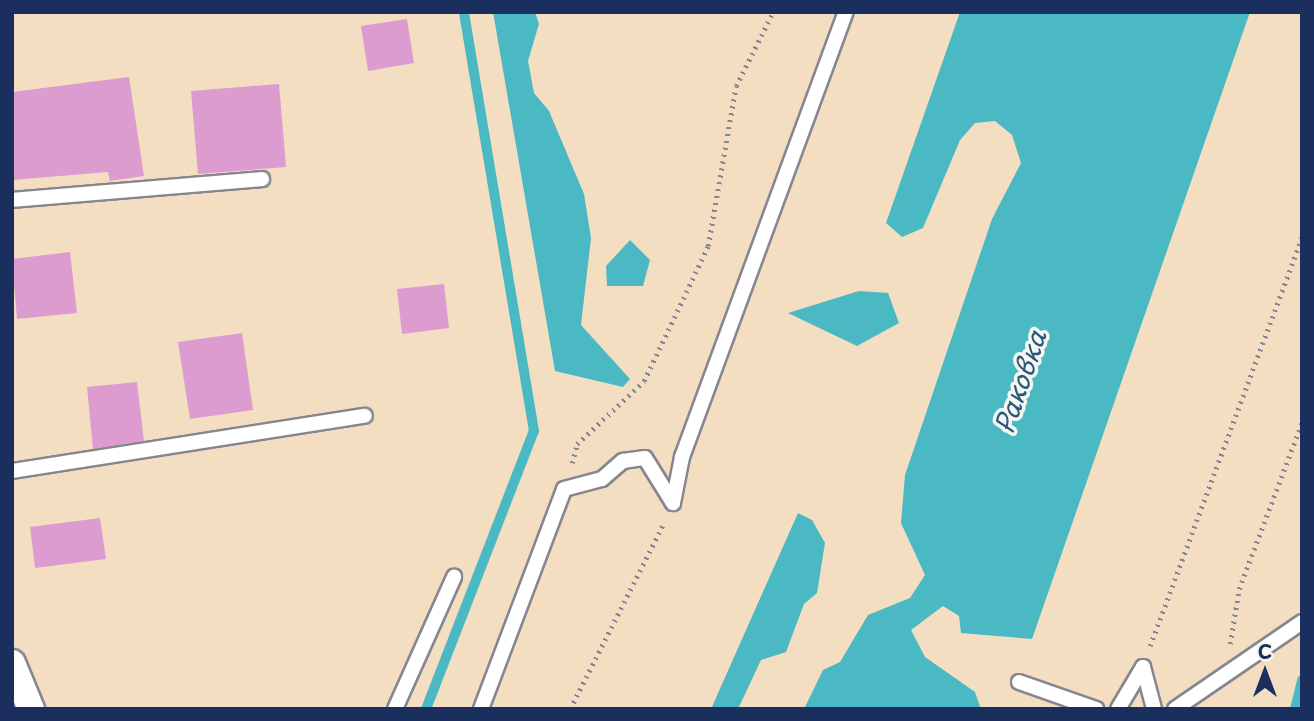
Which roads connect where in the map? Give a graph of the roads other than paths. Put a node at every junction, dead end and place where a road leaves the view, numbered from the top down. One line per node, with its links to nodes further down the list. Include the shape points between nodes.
1 (846, 12): 12 (lane, via 682,457 673,503 645,458 623,461 602,479 564,489)
2 (262, 180): 3 (lane)
3 (12, 200)
4 (365, 415): 5 (lane)
5 (12, 471)
6 (454, 577): 11 (lane)
7 (1302, 622): 16 (lane)
8 (12, 663): 10 (street)
9 (1019, 682): 13 (lane)
10 (31, 709)
11 (395, 709)
12 (481, 709)
13 (1096, 709)
14 (1118, 709): 15 (lane, via 1143,667)
15 (1154, 709)
16 (1175, 709)

